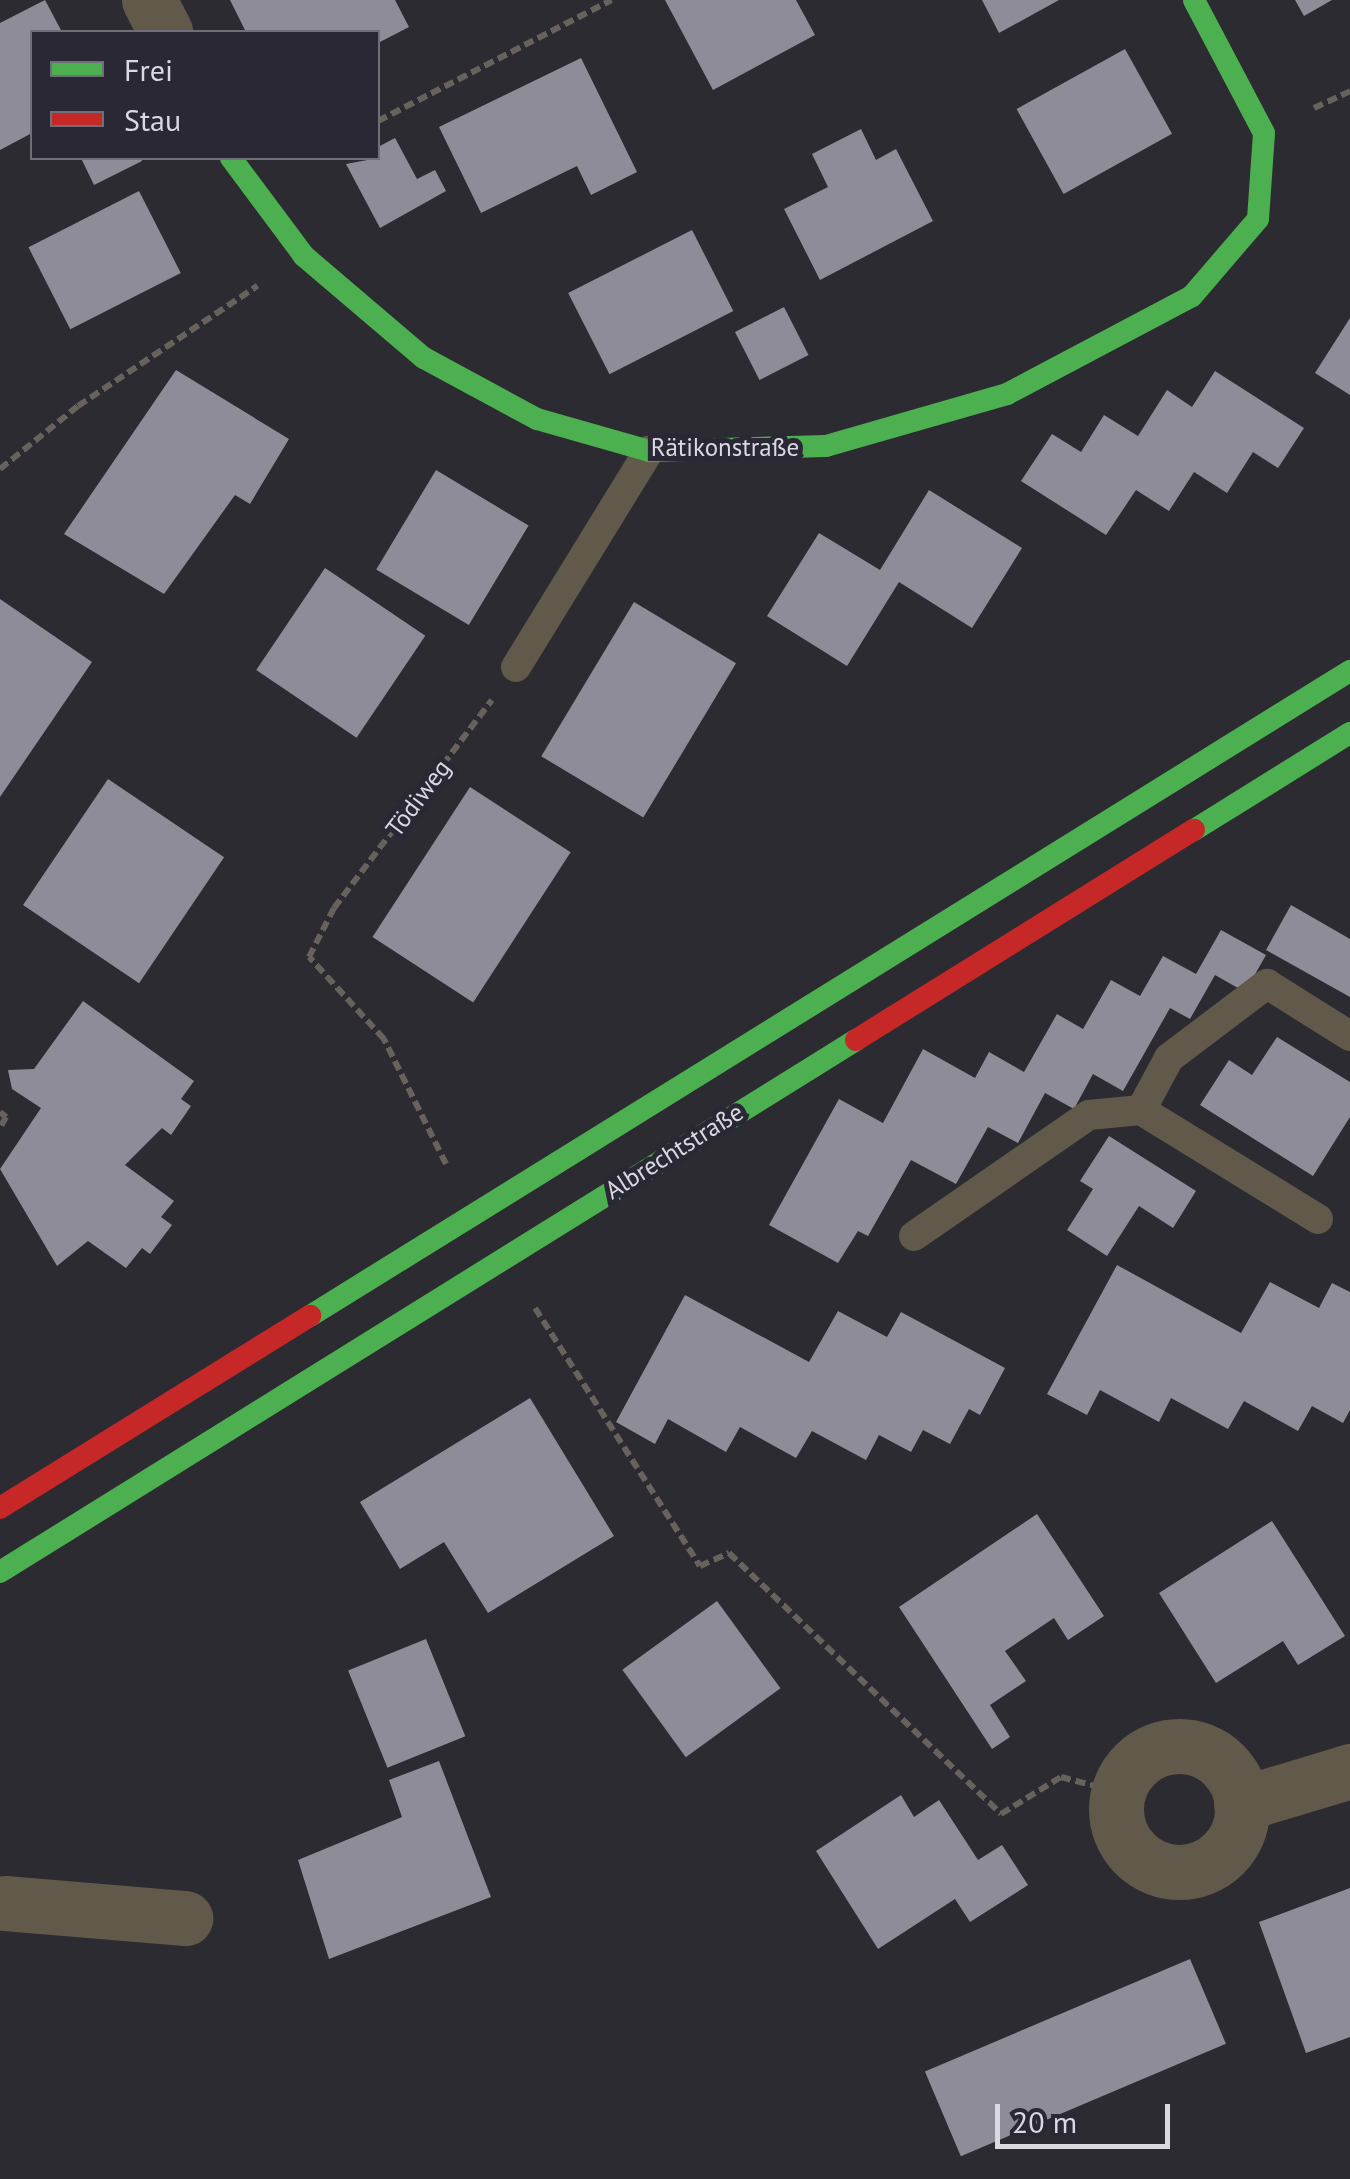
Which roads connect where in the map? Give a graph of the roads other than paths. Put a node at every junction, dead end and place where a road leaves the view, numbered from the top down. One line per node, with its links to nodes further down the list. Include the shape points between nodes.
1 (149, 0): 3 (street)
2 (1194, 0): 5 (main road, Rätikonstraße, via 1264,133 1258,219 1192,296 1007,394 826,446)
3 (164, 30)
4 (232, 160): 5 (main road, Rätikonstraße, via 304,256 424,358 537,419)
5 (649, 451): 6 (lane)
6 (516, 667)
7 (1350, 671): 13 (main road, Albrechtstraße)
8 (1350, 733): 14 (main road, Albrechtstraße)
9 (1350, 1036): 10 (lane, via 1267,984 1168,1058)
10 (1141, 1110): 11 (lane); 12 (lane, via 1089,1116)
11 (1318, 1219)
12 (914, 1236)
13 (0, 1508)
14 (0, 1572)
15 (1350, 1771): 16 (street)
16 (1241, 1804): 16 (street, via 1224,1854 1185,1872 1163,1870 1128,1848 1118,1792 1140,1759 1175,1746 1216,1758)
17 (2, 1903): 18 (street)
18 (185, 1918)

